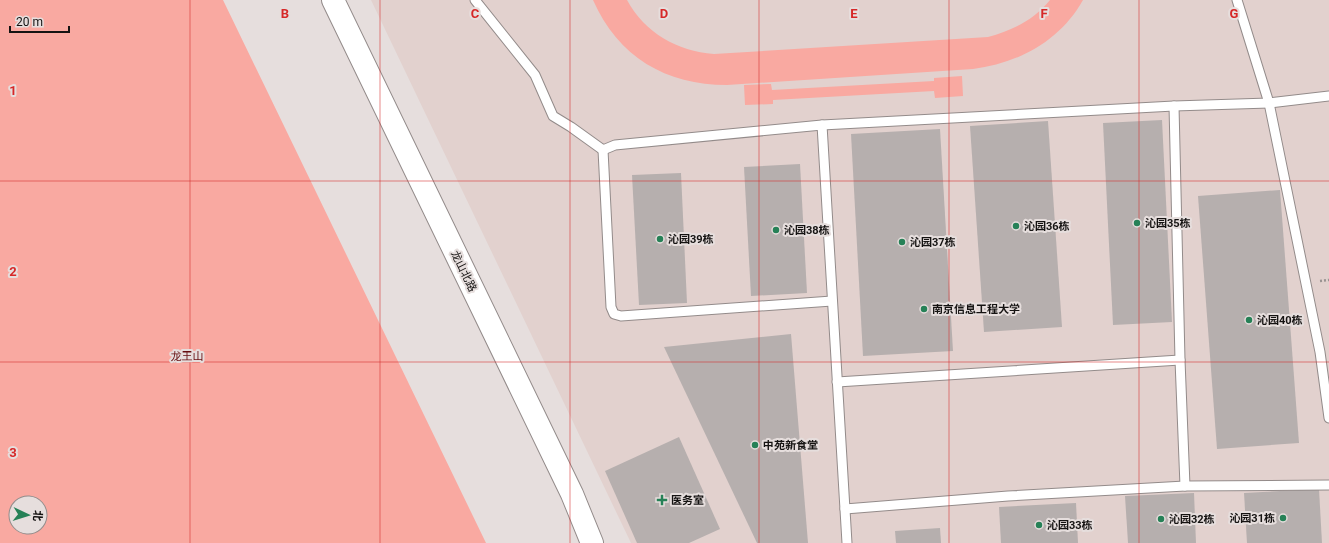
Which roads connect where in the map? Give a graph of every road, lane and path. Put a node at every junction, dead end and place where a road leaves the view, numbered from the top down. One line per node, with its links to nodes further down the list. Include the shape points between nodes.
1 (333, 0): 16 (street, 龙山北路, via 568,487)
2 (475, 0): 8 (lane, via 535,75 553,116)
3 (1237, 0): 5 (lane)
4 (1329, 96): 5 (lane)
5 (1269, 103): 6 (lane); 12 (lane, via 1320,352)
6 (1174, 106): 7 (lane); 10 (lane)
7 (822, 125): 8 (lane, via 616,145); 9 (lane)
8 (603, 150): 9 (lane, via 611,307 614,314 621,316)
9 (832, 301): 11 (lane)
10 (1180, 360): 11 (lane); 14 (lane)
11 (837, 382): 15 (lane)
12 (1329, 418)
13 (1329, 485): 14 (lane)
14 (1185, 486): 15 (lane)
15 (845, 509): 17 (lane)
16 (592, 543)
17 (847, 543)

